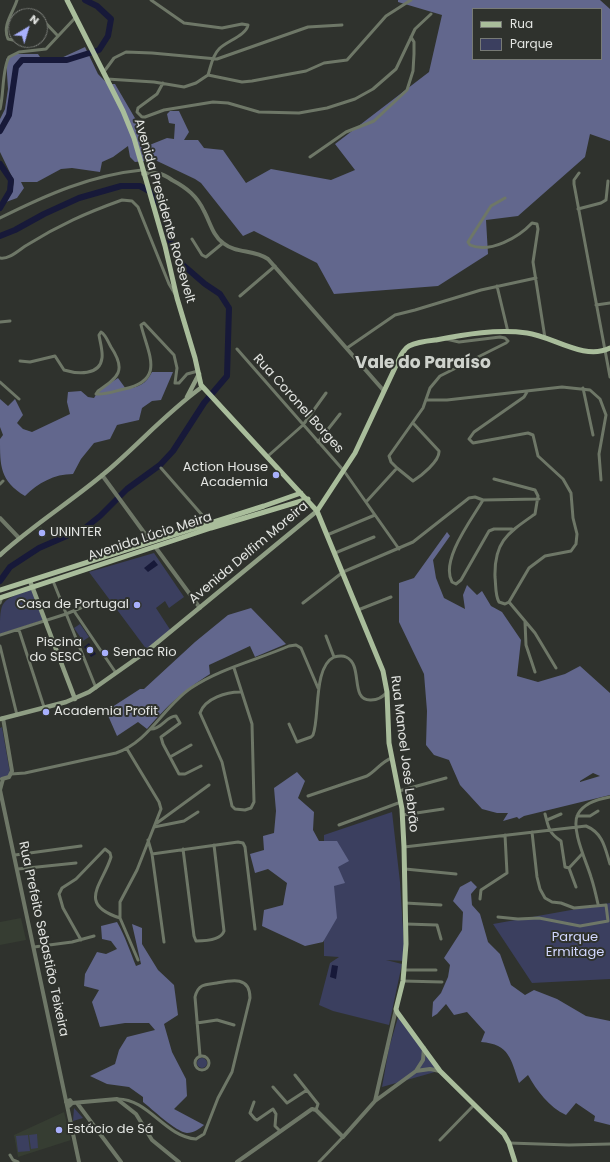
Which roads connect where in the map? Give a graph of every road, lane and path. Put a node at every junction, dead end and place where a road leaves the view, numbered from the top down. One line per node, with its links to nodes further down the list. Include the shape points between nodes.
1 (67, 0): 5 (main road, Avenida Presidente Roosevelt)
2 (151, 0): 12 (street, via 184,23 226,28 248,25 243,32 221,47)
3 (411, 0): 14 (street, via 386,16 347,60 324,63 306,71 252,81 242,82)
4 (431, 14): 10 (street, via 420,23)
5 (75, 18): 9 (street); 13 (main road, Avenida Presidente Roosevelt)
6 (8, 20): 11 (street)
7 (342, 25): 12 (street, via 308,27)
8 (48, 26): 9 (street)
9 (58, 36): 17 (street, via 46,49 19,52 9,57 5,68 4,96)
10 (411, 37): 16 (street, via 397,67 373,89 350,100 309,112 259,112 228,103 213,102 164,110 142,117 137,112 138,108 157,94); 18 (street, via 415,47 413,71 407,90 374,121 346,132)
11 (8, 39)
12 (213, 59): 13 (street, via 126,52 114,58); 14 (street)
13 (103, 73): 15 (main road, Avenida Presidente Roosevelt)
14 (208, 75): 16 (street, via 186,87)
15 (107, 78): 16 (street); 19 (main road, Avenida Presidente Roosevelt, via 129,124)
16 (163, 83)
17 (0, 109)
18 (310, 157)
19 (143, 172): 24 (street, via 114,173 85,181); 26 (street, via 158,172 190,191); 32 (main road, Avenida Presidente Roosevelt)
20 (579, 173): 23 (street, via 574,180)
21 (608, 181): 23 (street, via 606,200)
22 (505, 198): 29 (street, via 491,206 468,242 479,248 502,242 517,236 535,223 538,229 532,260)
23 (578, 209): 34 (street)
24 (0, 218)
25 (192, 239): 26 (street, via 206,257)
26 (223, 243): 28 (street, via 237,251 258,253)
27 (0, 258): 32 (street, via 13,254 73,218 122,200 132,201 141,212)
28 (275, 266): 31 (street); 40 (street)
29 (536, 278): 30 (street); 39 (street)
30 (497, 286): 37 (street); 40 (street, via 394,314)
31 (240, 296)
32 (177, 298): 44 (main road, Avenida Presidente Roosevelt)
33 (610, 303): 34 (street)
34 (596, 305): 41 (street)
35 (10, 321): 36 (street)
36 (0, 322)
37 (508, 332): 38 (main road, Avenida Delfim Moreira); 39 (main road, Avenida Delfim Moreira, via 528,333)
38 (444, 338): 49 (main road, Avenida Delfim Moreira, via 408,347 401,355); 54 (street, via 459,342 500,337 507,338 508,341 440,376 430,388)
39 (545, 338): 41 (main road, Avenida Delfim Moreira, via 567,347)
40 (347, 348): 49 (street)
41 (608, 349): 45 (street)
42 (237, 350): 58 (street, Rua Coronel Borges)
43 (20, 361): 44 (street, via 30,362 55,356 64,370 93,371 99,366 102,358 99,335 101,332 119,360 120,371 116,378 96,394 136,387 146,380 151,367 151,356 141,326 144,323 174,355 177,368 175,383 179,383 187,374)
44 (198, 372): 48 (main road, Avenida Presidente Roosevelt); 53 (main road)
45 (610, 377)
46 (0, 382): 52 (street)
47 (583, 388): 51 (street, via 562,387); 56 (street, via 597,395); 59 (street)
48 (204, 389): 53 (main road); 61 (main road, Rua Manoel José Lebrão)
49 (384, 391): 64 (main road, Avenida Delfim Moreira)
50 (326, 392): 58 (street)
51 (527, 392): 54 (street); 95 (street, via 524,397 474,432 469,439 471,443 475,443 528,433 533,435 538,456 561,477 572,493 576,544 570,551 545,556 529,568)
52 (19, 399)
53 (186, 399): 65 (main road)
54 (427, 400): 57 (street)
55 (340, 414): 60 (street)
56 (608, 414): 67 (street, via 599,454)
57 (413, 423): 63 (street, via 389,456); 63 (street, via 439,451 439,456 413,481)
58 (303, 425): 60 (street, Rua Coronel Borges); 61 (street)
59 (593, 435)
60 (318, 442): 64 (street, Rua Coronel Borges)
61 (268, 456): 68 (main road, Rua Manoel José Lebrão)
62 (161, 468): 78 (street)
63 (396, 468): 72 (street)
64 (344, 471): 72 (street, Rua Coronel Borges); 74 (main road, Avenida Delfim Moreira)
65 (102, 475): 82 (main road); 83 (street)
66 (494, 479): 70 (street, via 535,490)
67 (601, 480)
68 (301, 492): 69 (main road, Rua Manoel José Lebrão); 73 (main road, Avenida Lúcio Meira)
69 (308, 499): 74 (main road, Rua Manoel José Lebrão); 75 (main road, Avenida Lúcio Meira)
70 (538, 499): 71 (street); 79 (street, via 535,514)
71 (483, 500): 79 (street, via 453,554 449,570 452,582 456,584 461,580 489,531); 85 (street, via 469,498 417,539)
72 (366, 502): 76 (street, Rua Coronel Borges)
73 (264, 506): 75 (main road); 78 (main road, Avenida Lúcio Meira)
74 (317, 511): 80 (main road, Rua Manoel José Lebrão); 99 (main road, Avenida Delfim Moreira)
75 (267, 513): 78 (main road, Avenida Lúcio Meira)
76 (375, 515): 80 (street); 85 (street, Rua Coronel Borges)
77 (0, 518): 82 (street)
78 (210, 526): 83 (main road, Avenida Lúcio Meira); 84 (main road, Avenida Lúcio Meira)
79 (512, 529): 95 (street, via 499,546 495,571 497,598 501,603)
80 (327, 535): 86 (main road, Rua Manoel José Lebrão)
81 (374, 536): 86 (street)
82 (19, 538): 87 (main road)
83 (151, 542): 89 (main road, Avenida Lúcio Meira)
84 (156, 548): 90 (main road, Avenida Lúcio Meira); 99 (street)
85 (399, 549): 88 (street)
86 (335, 553): 88 (main road, Rua Manoel José Lebrão)
87 (0, 555)
88 (343, 572): 97 (street); 100 (main road, Rua Manoel José Lebrão)
89 (30, 581): 91 (main road); 92 (main road, Avenida Lúcio Meira)
90 (53, 581): 91 (main road, Avenida Lúcio Meira); 102 (street)
91 (32, 588): 94 (main road, Avenida Lúcio Meira); 103 (main road)
92 (2, 589)
93 (391, 597): 100 (street)
94 (1, 598): 96 (street)
95 (508, 602): 104 (street)
96 (0, 603)
97 (303, 603)
98 (90, 604): 101 (street)
99 (200, 608): 113 (main road, Avenida Delfim Moreira)
100 (358, 610): 117 (main road, Rua Manoel José Lebrão, via 384,671)
101 (74, 611): 102 (street); 113 (street)
102 (66, 614): 103 (street); 114 (street)
103 (45, 621): 105 (street); 118 (main road)
104 (525, 622): 111 (street, via 535,633); 112 (street, via 526,645)
105 (19, 630): 106 (street); 121 (street)
106 (0, 635)
107 (326, 636): 109 (street)
108 (0, 646): 122 (street)
109 (334, 657): 115 (street, via 327,665); 119 (street, via 343,656 351,660 356,669 360,694 369,700)
110 (234, 668): 115 (street, via 296,645 301,648); 116 (street); 125 (street, via 206,679 186,691)
111 (556, 668)
112 (535, 672)
113 (116, 673): 114 (main road, Avenida Delfim Moreira)
114 (96, 688): 118 (main road, Avenida Delfim Moreira)
115 (318, 688): 124 (street, via 313,735 297,742)
116 (240, 692): 116 (street, via 252,729 254,798 249,809 237,810 233,807 222,762 200,715 202,708 216,698)
117 (387, 692): 119 (street); 120 (main road, Rua Manoel José Lebrão)
118 (75, 699): 121 (main road, Avenida Delfim Moreira)
119 (378, 699): 120 (street)
120 (387, 702): 129 (main road, Rua Manoel José Lebrão)
121 (44, 707): 122 (main road, Avenida Delfim Moreira)
122 (17, 715): 123 (main road, Avenida Delfim Moreira)
123 (1, 718): 131 (street)
124 (289, 724)
125 (151, 729): 127 (street); 128 (street, via 160,727 172,716 178,717 179,725 161,739)
126 (191, 745): 128 (street)
127 (127, 748): 131 (street, via 116,753); 148 (street, via 157,800 160,811)
128 (170, 757): 130 (street, via 179,774 185,774)
129 (392, 758): 136 (main road, Rua Manoel José Lebrão); 137 (street, via 367,776)
130 (201, 766)
131 (11, 774): 133 (street)
132 (446, 778): 136 (street)
133 (1, 779): 135 (street)
134 (209, 785): 148 (street)
135 (0, 790): 161 (street, Rua Prefeito Sebastião Teixeira)
136 (399, 791): 139 (main road, Rua Manoel José Lebrão)
137 (308, 796)
138 (610, 797): 146 (street, via 592,802)
139 (401, 802): 145 (main road, Rua Manoel José Lebrão); 149 (street)
140 (442, 809): 145 (street)
141 (598, 811): 146 (street, via 590,816)
142 (198, 812): 148 (street, via 184,821)
143 (545, 814): 147 (street)
144 (560, 814): 147 (street)
145 (403, 815): 157 (main road, Rua Manoel José Lebrão)
146 (577, 816): 150 (street)
147 (546, 820): 151 (street)
148 (155, 825): 154 (street)
149 (339, 825)
150 (577, 826): 151 (street); 160 (street); 163 (street, via 586,826 599,834)
151 (548, 829): 152 (street); 164 (street, via 553,837 561,841 563,864)
152 (532, 832): 153 (street); 172 (street, via 537,877 544,896 552,902 574,908)
153 (505, 834): 157 (street); 169 (street, via 507,873 481,890)
154 (148, 840): 159 (street); 176 (street, via 137,870 120,902)
155 (214, 845): 158 (street); 158 (street, via 223,935 196,941); 178 (street, via 242,842 245,847)
156 (81, 846): 161 (street)
157 (404, 847): 166 (main road, Rua Manoel José Lebrão)
158 (183, 849): 159 (street)
159 (152, 854): 182 (street)
160 (582, 854): 164 (street); 172 (street, via 592,878)
161 (15, 855): 165 (street, Rua Prefeito Sebastião Teixeira)
162 (76, 863): 165 (street)
163 (610, 864)
164 (569, 868): 168 (street)
165 (18, 869): 183 (street, Rua Prefeito Sebastião Teixeira)
166 (405, 869): 167 (street); 171 (main road, Rua Manoel José Lebrão)
167 (456, 874)
168 (576, 887)
169 (480, 899)
170 (610, 902): 174 (street)
171 (405, 903): 173 (street); 177 (main road, Rua Manoel José Lebrão)
172 (598, 904): 174 (street)
173 (441, 905)
174 (607, 906): 175 (street, via 608,921 589,926 574,926 539,918)
175 (498, 917)
176 (120, 918): 181 (street, via 104,910 96,898 97,884 111,857 110,852 105,849 76,879 62,888 59,894 63,908); 184 (street)
177 (406, 924): 180 (street, via 438,925); 185 (main road, Rua Manoel José Lebrão)
178 (256, 929)
179 (94, 936): 181 (street)
180 (442, 939)
181 (81, 940): 183 (street)
182 (164, 942)
183 (34, 947): 199 (street, Rua Prefeito Sebastião Teixeira)
184 (138, 960)
185 (404, 970): 186 (street); 187 (main road, Rua Manoel José Lebrão)
186 (436, 970)
187 (403, 981): 188 (street); 189 (main road, Rua Manoel José Lebrão)
188 (442, 982)
189 (396, 1008): 192 (main road); 201 (street, Rua Manoel José Lebrão)
190 (197, 1023): 191 (street, via 217,1020); 193 (street); 200 (street, via 195,997 200,987 235,980 248,987 250,998 234,1066 204,1134 196,1140 182,1137 138,1105 126,1099)
191 (234, 1024)
192 (424, 1048): 194 (street, via 422,1063); 195 (main road)
193 (200, 1056): 193 (street, via 195,1064 199,1069 203,1069 208,1065 208,1060)
194 (416, 1071): 195 (street); 201 (street)
195 (440, 1071): 205 (main road)
196 (295, 1075): 198 (street)
197 (273, 1087): 198 (street, via 287,1103)
198 (307, 1090): 206 (street, via 318,1104)
199 (64, 1093): 203 (street, Rua Prefeito Sebastião Teixeira); 204 (street, Rua Prefeito Sebastião Teixeira)
200 (117, 1099): 204 (street); 217 (street, via 136,1114 152,1140)
201 (375, 1101): 209 (street, Rua Manoel José Lebrão)
202 (254, 1102): 208 (street, via 250,1113 254,1119 257,1120 273,1109 276,1114 275,1126)
203 (66, 1103): 204 (street, via 67,1100); 207 (street, Rua Prefeito Sebastião Teixeira)
204 (72, 1103): 207 (street, Rua Prefeito Sebastião Teixeira); 216 (street)
205 (474, 1105): 210 (street); 211 (main road, via 498,1128)
206 (316, 1110): 208 (street, via 308,1111); 209 (street)
207 (68, 1113): 215 (street, Rua Prefeito Sebastião Teixeira)
208 (280, 1131): 218 (street)
209 (343, 1137): 219 (street)
210 (440, 1140)
211 (509, 1143): 212 (street); 220 (main road)
212 (610, 1144)
213 (10, 1155): 214 (street)
214 (18, 1162)
215 (79, 1162)
216 (122, 1162)
217 (179, 1162)
218 (237, 1162)
219 (319, 1162)
220 (515, 1162)

